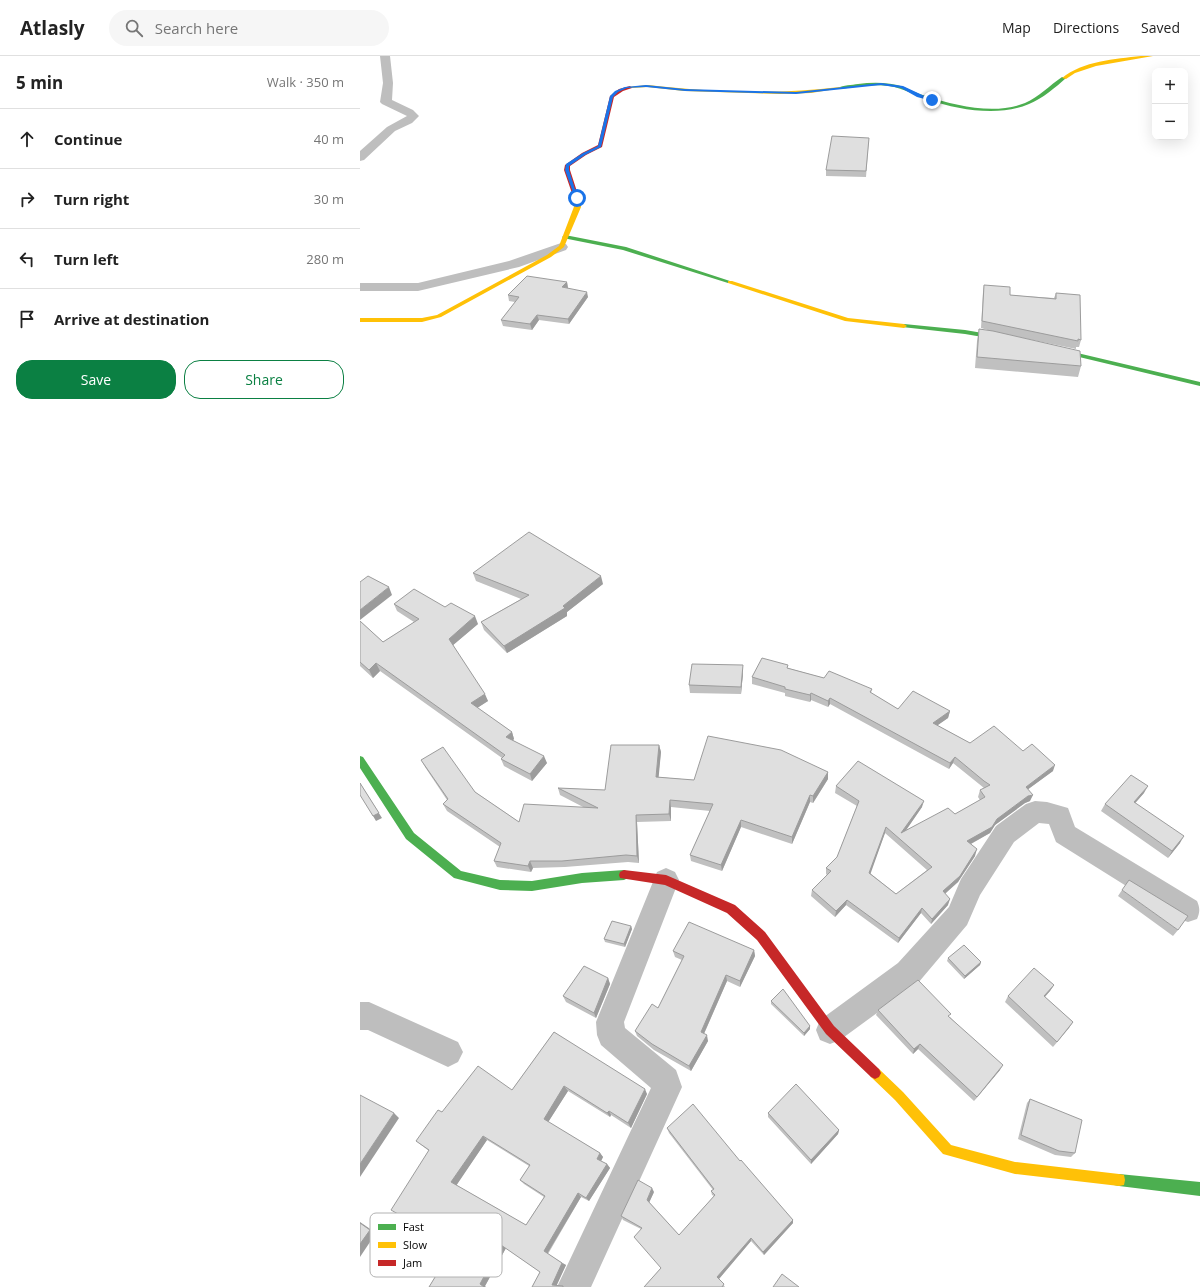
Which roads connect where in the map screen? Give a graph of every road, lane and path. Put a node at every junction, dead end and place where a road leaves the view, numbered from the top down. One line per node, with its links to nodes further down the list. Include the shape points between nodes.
1 (385, 56): 3 (street, via 388,83 386,102 413,116 391,129)
2 (1151, 56): 4 (street, via 1092,66 1074,72 1039,97 1018,106 1004,108 932,100 902,87 886,84 796,93 626,87 612,96 600,146 568,165 567,170 578,208)
3 (360, 157)
4 (563, 242): 6 (street, via 514,264); 8 (street, via 522,271 439,316 422,320); 9 (street, via 624,248 847,320 965,332)
5 (360, 287): 6 (street)
6 (418, 287): 7 (street)
7 (367, 300)
8 (360, 320)
9 (1016, 341)
10 (1046, 348): 11 (street)
11 (1200, 384)
12 (360, 760): 13 (street, via 410,836 458,875 500,885 532,886 582,878 628,875)
13 (666, 880): 16 (street, via 731,909 761,936); 19 (street, via 610,1022 611,1035 665,1081 667,1087)
14 (1188, 910): 16 (street, via 1065,834 1059,816 1035,812 1005,834 970,888 958,916 908,973)
15 (360, 1016): 17 (street, via 369,1016)
16 (830, 1030): 18 (street, via 899,1096 947,1150 1015,1168)
17 (448, 1052)
18 (1200, 1188)
19 (574, 1287)

